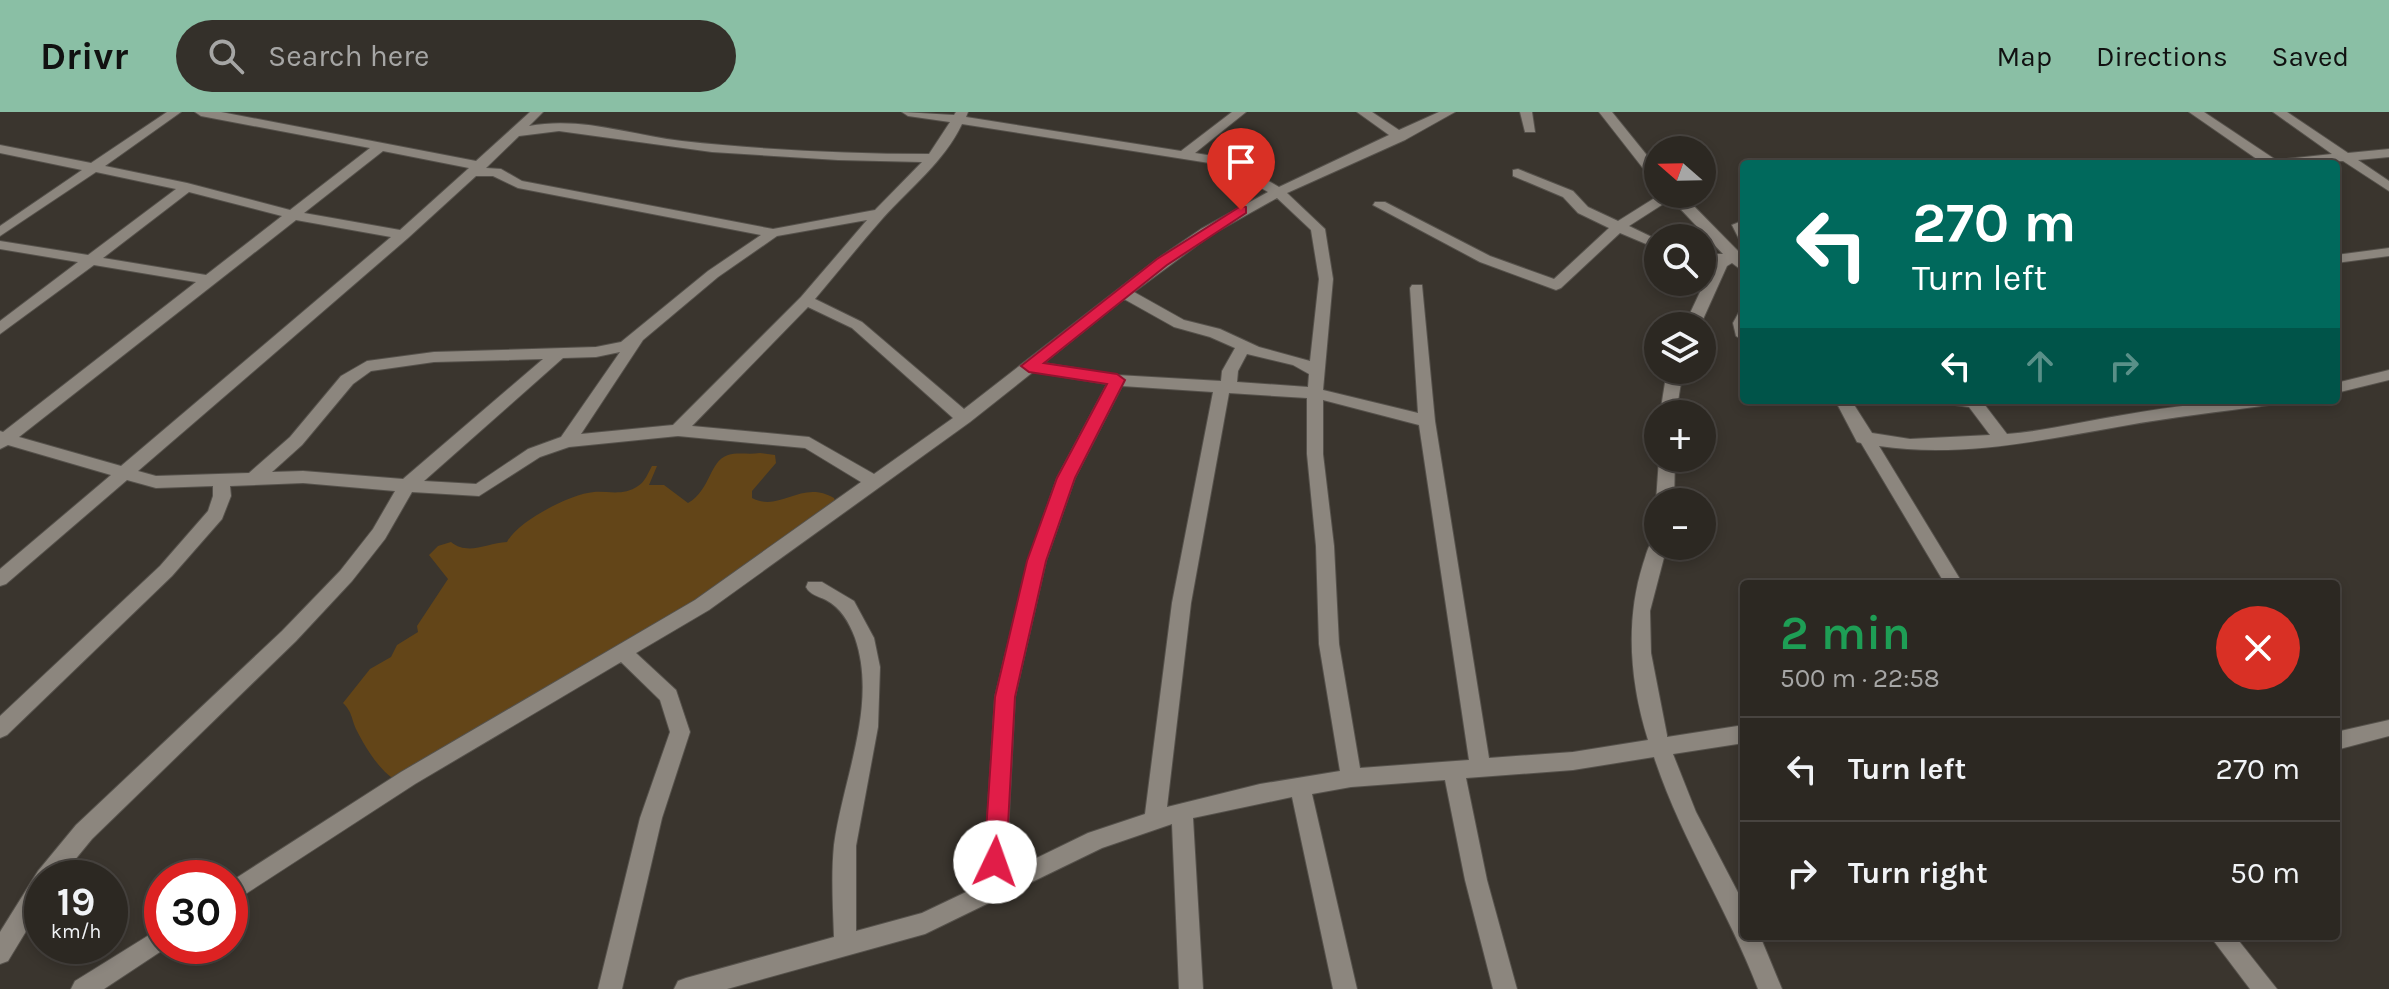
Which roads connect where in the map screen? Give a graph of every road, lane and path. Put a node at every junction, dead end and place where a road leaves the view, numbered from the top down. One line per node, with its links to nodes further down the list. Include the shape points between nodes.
1 (175, 112): 25 (street)
2 (201, 112): 16 (street)
3 (537, 112): 14 (street)
4 (908, 112): 12 (street)
5 (1240, 112): 19 (street)
6 (1363, 112): 15 (street)
7 (1449, 112): 15 (street)
8 (1526, 112): 13 (street)
9 (1605, 112): 24 (street)
10 (2195, 112): 22 (street)
11 (2279, 112): 21 (street)
12 (960, 116): 19 (street, via 1045,136); 20 (street)
13 (1530, 129)
14 (516, 133): 20 (street, via 554,124 683,145 865,159); 26 (street)
15 (1400, 137): 30 (street)
16 (380, 147): 26 (street); 35 (street)
17 (0, 149): 25 (street)
18 (2389, 153): 21 (street)
19 (1184, 155): 30 (street, via 1226,162)
20 (932, 158): 34 (street)
21 (2346, 158): 23 (street); 29 (street)
22 (2267, 160)
23 (2322, 160)
24 (1644, 161)
25 (91, 168): 28 (street); 37 (street)
26 (478, 169): 38 (street, via 518,184); 39 (street)
27 (1518, 173): 36 (street, via 1568,194 1583,210)
28 (187, 187): 35 (street); 48 (street)
29 (2389, 187)
30 (1278, 192): 52 (street, via 1206,232); 59 (street, via 1318,229 1325,255)
31 (1380, 205): 36 (street, via 1485,259 1556,285)
32 (1649, 208): 36 (street)
33 (1687, 208): 43 (street)
34 (880, 213): 38 (street); 53 (street)
35 (293, 215): 39 (street); 50 (street)
36 (1617, 228): 40 (street)
37 (0, 232)
38 (773, 233): 55 (street, via 713,274)
39 (403, 235): 75 (street)
40 (1644, 239)
41 (0, 245): 48 (street)
42 (2389, 252): 44 (street)
43 (1740, 258)
44 (2340, 258)
45 (1740, 259): 47 (street)
46 (1740, 259): 49 (street, via 1721,263)
47 (1716, 260)
48 (92, 261): 50 (street); 54 (street)
49 (1716, 275)
50 (209, 280): 72 (street)
51 (1417, 288): 69 (street)
52 (1123, 292): 56 (street, via 1179,324); 58 (street)
53 (806, 300): 68 (street, via 857,325); 70 (street)
54 (0, 329)
55 (637, 338): 57 (street, via 614,349); 74 (street)
56 (1243, 347): 59 (street, via 1298,361); 62 (street)
57 (558, 354): 76 (street, via 434,357 367,366 347,380 296,441); 79 (street)
58 (1029, 366): 61 (street); 68 (street)
59 (1317, 372): 64 (street)
60 (2389, 375): 63 (street)
61 (1117, 380): 62 (street); 98 (street, via 1066,478 1037,561 1005,697)
62 (1225, 387): 64 (street); 95 (street, via 1196,501 1169,670)
63 (2340, 387)
64 (1315, 393): 69 (street); 92 (street, via 1329,644)
65 (1845, 404): 71 (street)
66 (1976, 404): 73 (street)
67 (2240, 404): 73 (street, via 2124,420 2067,434)
68 (964, 418): 78 (street)
69 (1427, 421): 90 (street)
70 (678, 430): 74 (street); 78 (street, via 809,443)
71 (1863, 438): 73 (street, via 1910,445); 82 (street)
72 (2, 439): 75 (street)
73 (2002, 439)
74 (567, 441): 79 (street, via 534,453 479,490)
75 (123, 473): 77 (street, via 156,482); 81 (street)
76 (253, 479): 77 (street); 79 (street, via 303,477)
77 (221, 482): 86 (street, via 216,514 166,571)
78 (874, 482): 84 (street, via 702,605)
79 (407, 486): 96 (street, via 346,576)
80 (1654, 560): 89 (street, via 1641,609 1643,669)
81 (0, 579)
82 (1952, 580)
83 (815, 587): 103 (street, via 850,610 869,662 869,720 845,846)
84 (622, 652): 97 (street, via 408,778); 108 (street, via 669,696 680,732 651,818)
85 (2389, 728): 88 (street)
86 (0, 729)
87 (1740, 735): 89 (street)
88 (2340, 740)
89 (1661, 745): 90 (street); 100 (street, via 1675,794)
90 (1481, 770): 91 (street)
91 (1454, 771): 92 (street); 112 (street)
92 (1351, 778): 93 (street)
93 (1300, 788): 94 (street); 111 (street)
94 (1182, 811): 95 (street); 110 (street)
95 (1155, 820): 98 (street, via 1096,840)
96 (61, 860)
97 (248, 882)
98 (994, 890): 103 (street, via 925,923)
99 (24, 914): 105 (street)
100 (1740, 918)
101 (1751, 940): 113 (street)
102 (2224, 940): 114 (street)
103 (845, 946): 106 (street)
104 (144, 950): 107 (street)
105 (0, 953)
106 (734, 983): 109 (street)
107 (83, 989)
108 (610, 989)
109 (686, 989)
110 (1191, 989)
111 (1345, 989)
112 (1505, 989)
113 (1770, 989)
114 (2265, 989)

